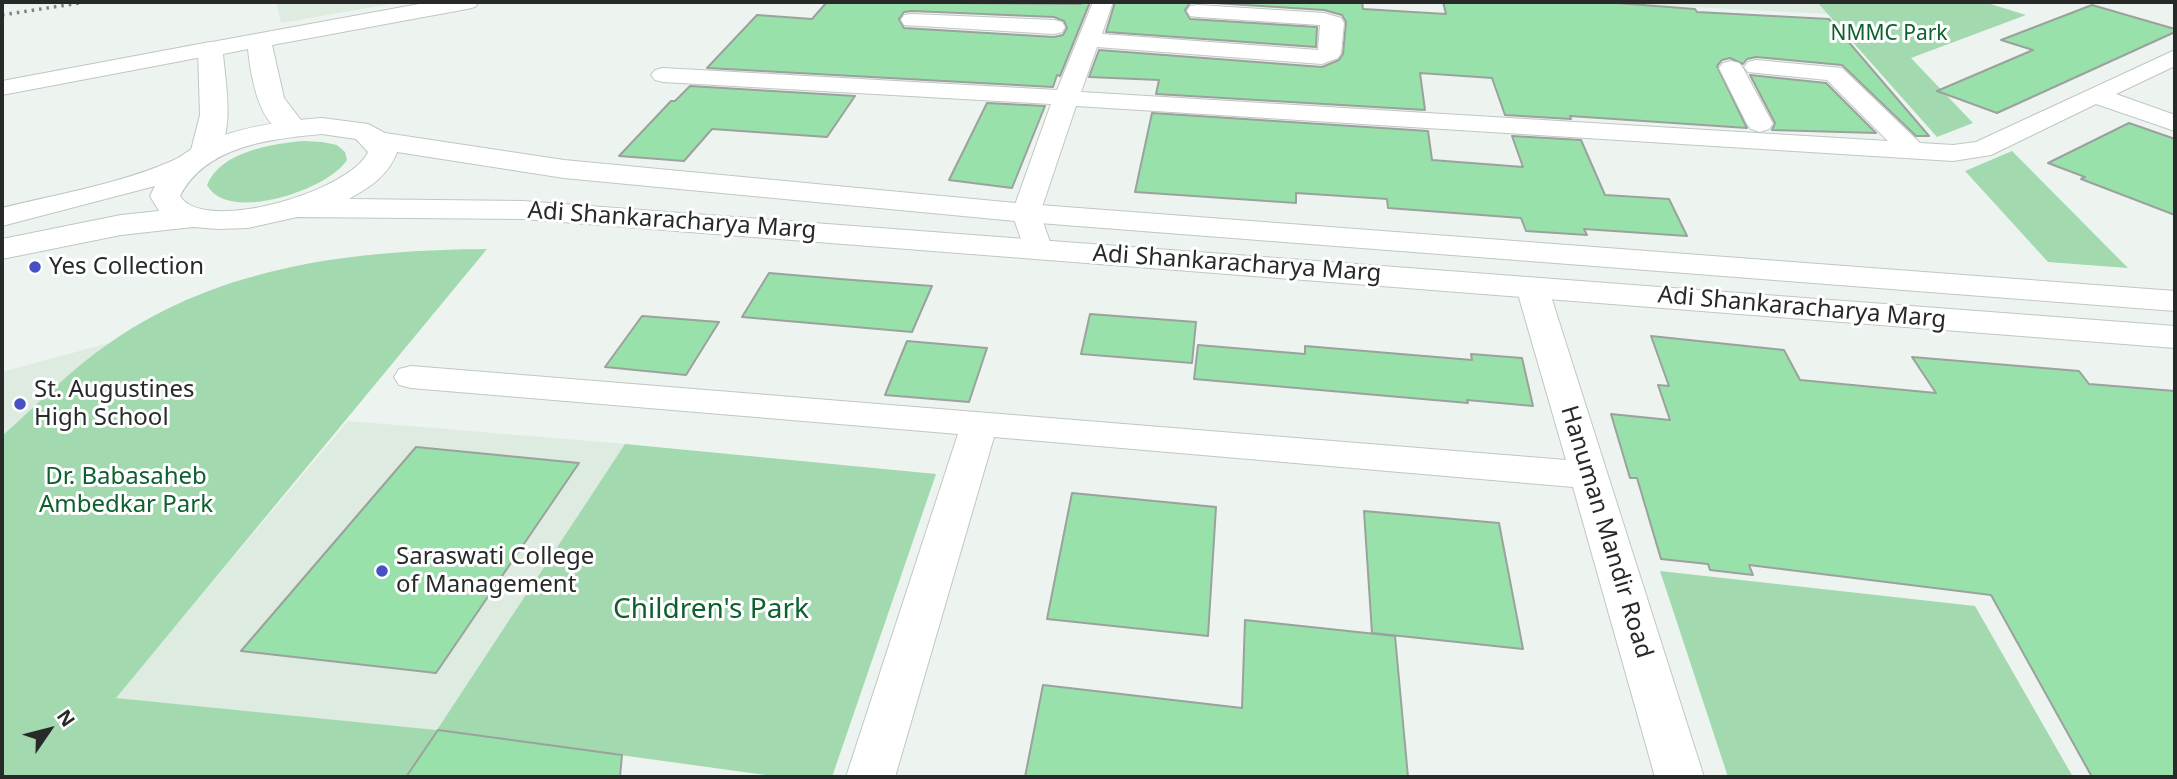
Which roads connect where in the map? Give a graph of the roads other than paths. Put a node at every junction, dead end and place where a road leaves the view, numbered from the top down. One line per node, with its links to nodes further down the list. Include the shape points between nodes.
1 (467, 2): 8 (main road)
2 (992, 2): 7 (street)
3 (1103, 2): 9 (street)
4 (1198, 12): 9 (street, via 1324,19 1334,23 1330,53 1322,57)
5 (912, 20): 7 (street)
6 (1054, 27): 7 (street)
7 (976, 33)
8 (259, 40): 10 (main road); 22 (main road, via 269,99)
9 (1087, 40): 19 (street)
10 (210, 49): 15 (street); 25 (main road, via 214,130)
11 (2175, 57): 17 (street)
12 (1756, 67): 18 (street, via 1833,73)
13 (1731, 68): 21 (street)
14 (663, 75): 19 (street)
15 (2, 88)
16 (1811, 95): 18 (street)
17 (2095, 95): 20 (street); 24 (street, via 1982,149)
18 (1858, 96): 24 (street)
19 (1066, 98): 24 (street); 27 (street)
20 (2175, 122)
21 (1760, 124)
22 (293, 128): 23 (main road, Adi Shankaracharya Marg, via 347,127); 25 (main road, Adi Shankaracharya Marg, via 232,142)
23 (379, 141): 26 (main road, via 383,152 376,166 359,181); 27 (main road, Adi Shankaracharya Marg, via 564,169)
24 (1913, 151)
25 (194, 161): 28 (main road, via 123,187); 29 (main road, via 170,181 165,197 173,209)
26 (298, 208): 29 (main road, via 260,217); 31 (main road, Adi Shankaracharya Marg, via 523,210)
27 (1026, 213): 31 (street); 33 (main road, Adi Shankaracharya Marg)
28 (2, 217)
29 (193, 217): 30 (main road, via 121,225)
30 (2, 248)
31 (1037, 248): 32 (main road, Adi Shankaracharya Marg)
32 (1532, 287): 34 (main road, Adi Shankaracharya Marg); 39 (street, Hanuman Mandir Road)
33 (2175, 301)
34 (2137, 335): 35 (main road, Adi Shankaracharya Marg); 36 (main road)
35 (2175, 337)
36 (2175, 345)
37 (411, 377): 38 (street)
38 (979, 424): 39 (street); 40 (street)
39 (1588, 475): 41 (street, Hanuman Mandir Road)
40 (870, 777)
41 (1680, 777)

